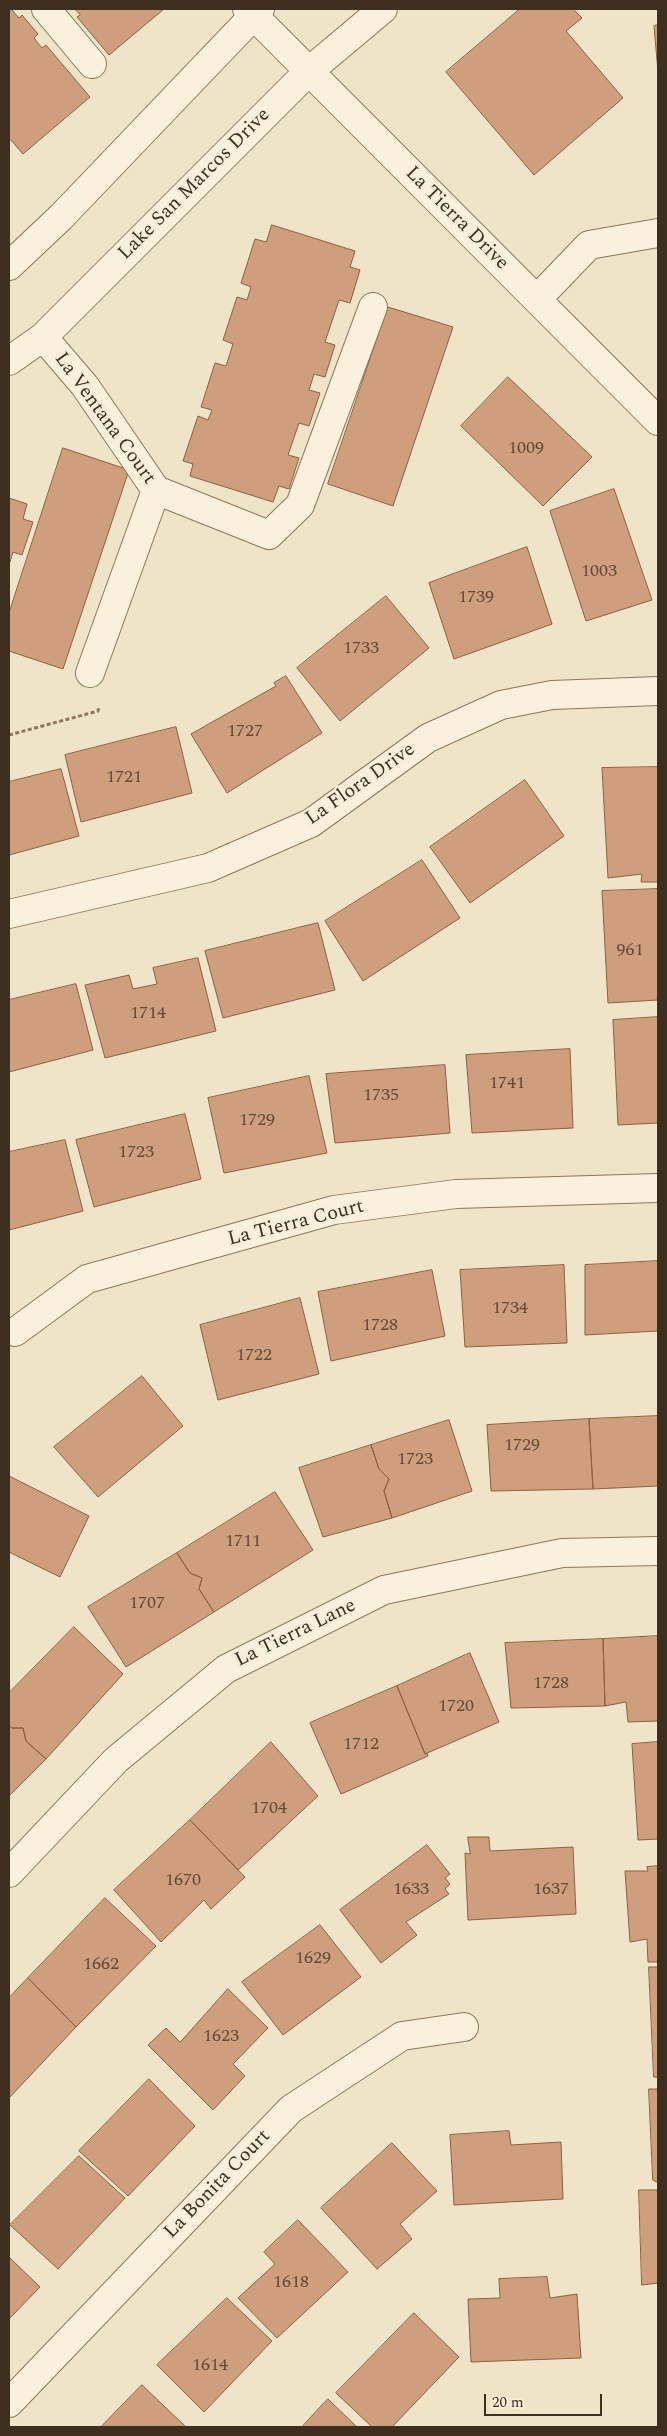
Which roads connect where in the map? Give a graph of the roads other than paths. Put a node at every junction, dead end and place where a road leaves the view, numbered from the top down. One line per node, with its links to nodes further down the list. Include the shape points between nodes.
1 (46, 9): 4 (street)
2 (383, 9): 5 (street, Lake San Marcos Drive)
3 (253, 11): 5 (street, La Tierra Drive); 7 (street, via 61,217)
4 (92, 64)
5 (308, 72): 8 (street, La Tierra Drive); 10 (street, Lake San Marcos Drive)
6 (658, 233): 8 (street, via 589,245)
7 (9, 266)
8 (537, 299): 12 (street, La Tierra Drive)
9 (373, 307): 13 (street, via 300,505 269,535)
10 (43, 337): 11 (street, Lake San Marcos Drive); 13 (street, La Ventana Court, via 85,386)
11 (9, 361)
12 (658, 421)
13 (156, 490): 14 (street, La Ventana Court)
14 (90, 673)
15 (658, 691): 16 (street, La Flora Drive, via 552,695 501,705 428,738 311,823 208,868)
16 (9, 914)
17 (658, 1188): 18 (street, La Tierra Court, via 456,1194 334,1210 87,1279)
18 (15, 1332)
19 (658, 1551): 20 (street, La Tierra Lane, via 562,1552 384,1590 226,1669 116,1760)
20 (9, 1873)
21 (464, 2027): 22 (street, La Bonita Court, via 402,2036 291,2109)
22 (9, 2402)

